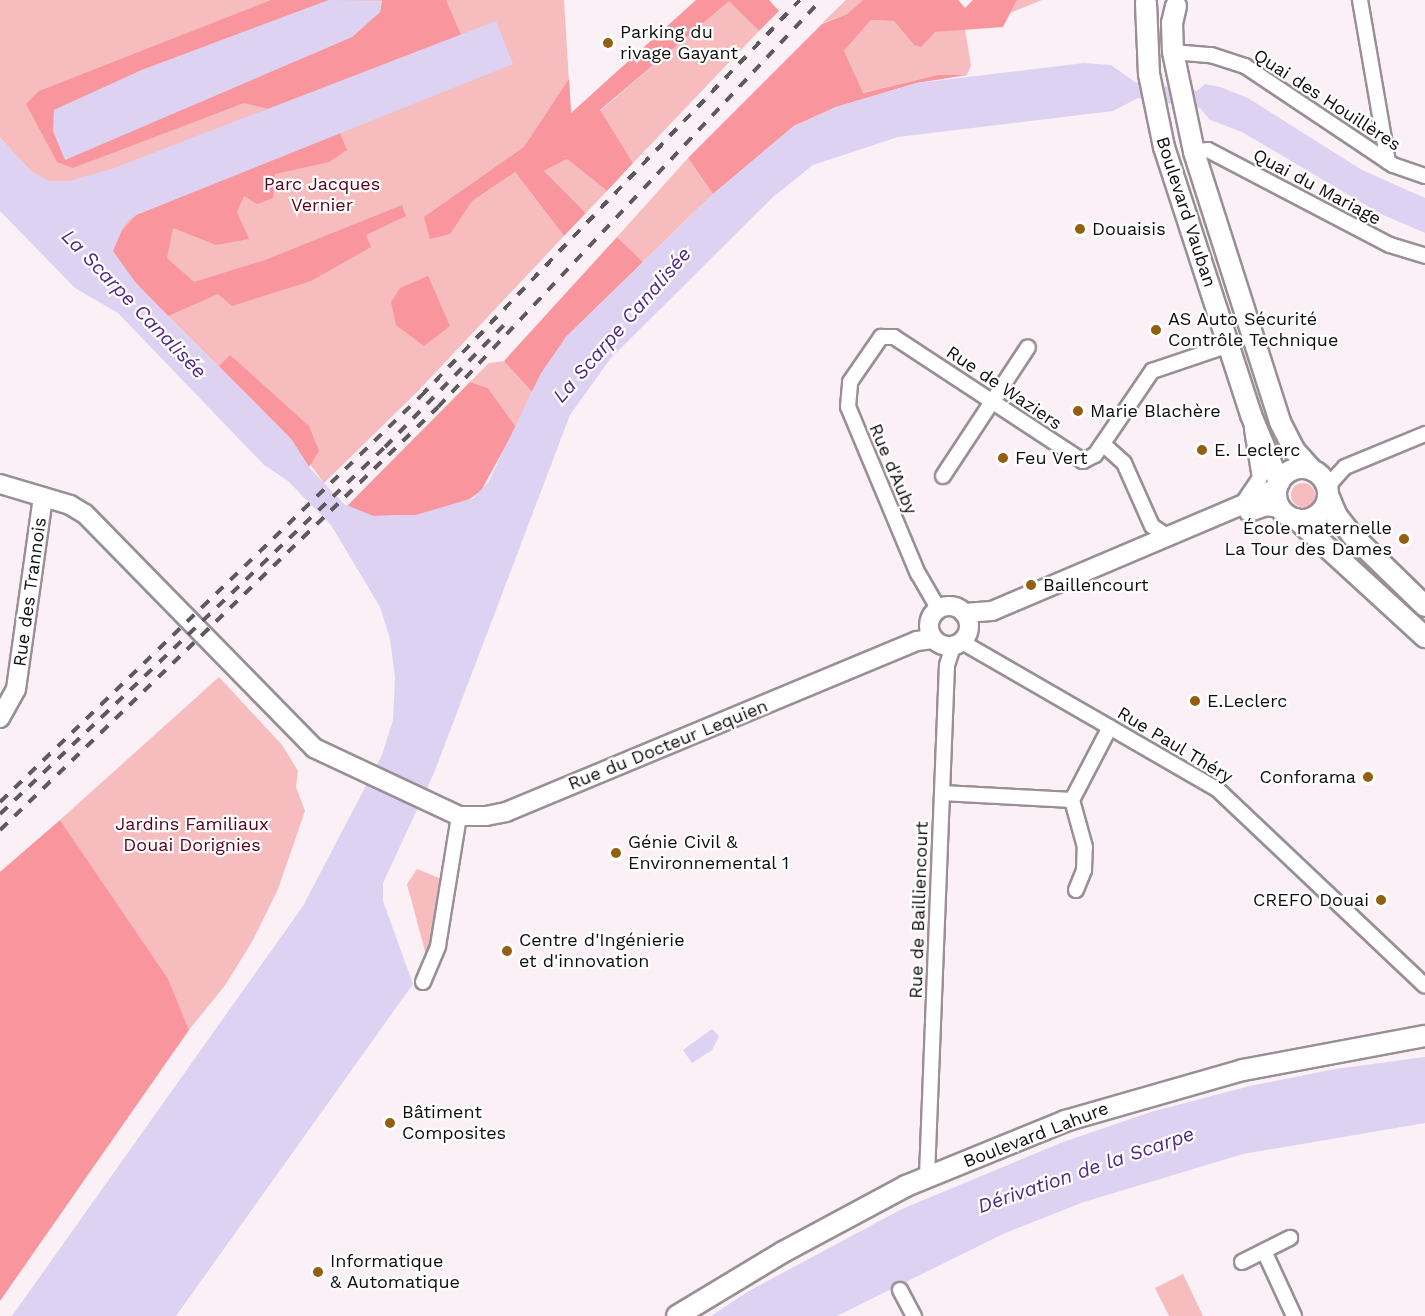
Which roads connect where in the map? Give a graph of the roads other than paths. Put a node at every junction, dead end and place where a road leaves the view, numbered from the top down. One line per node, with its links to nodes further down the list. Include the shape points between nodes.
1 (1360, 0): 6 (street)
2 (1145, 1): 3 (main road, via 1158,11); 10 (main road, Boulevard Vauban, via 1155,112)
3 (1178, 3): 4 (main road, Boulevard Vauban, via 1172,16)
4 (1173, 52): 5 (main road, Boulevard Vauban); 6 (street, Quai des Houillères, via 1219,57 1254,70)
5 (1194, 152): 8 (street, Quai du Mariage, via 1208,150 1390,245); 16 (main road, Boulevard Vauban, via 1280,422 1294,450)
6 (1388, 162): 7 (street, Quai des Houillères)
7 (1425, 176)
8 (1425, 256)
9 (875, 342): 12 (street, Rue de Waziers, via 886,335 894,337); 27 (street, Rue d'Auby, via 850,382 848,407 918,574)
10 (1229, 345): 13 (main road, Boulevard Vauban); 15 (street, via 1152,371)
11 (1028, 347): 12 (street)
12 (992, 402): 15 (street, Rue de Waziers, via 1079,460 1092,458); 17 (street)
13 (1251, 415): 19 (main road, Boulevard Vauban); 22 (street, via 1260,478)
14 (1425, 434): 20 (street, via 1345,467)
15 (1103, 444): 24 (street, via 1128,468 1150,521)
16 (1312, 470): 19 (main road, via 1293,470); 20 (main road)
17 (943, 476)
18 (0, 484): 21 (street)
19 (1278, 484): 22 (street); 23 (main road)
20 (1327, 491): 23 (main road, via 1319,513); 26 (main road, via 1337,516 1352,535)
21 (42, 497): 30 (street, Rue des Trannois, via 16,688); 34 (street, Rue du Docteur Lequien, via 85,514 307,742 333,760)
22 (1240, 506): 24 (street)
23 (1289, 514): 25 (street, via 1256,509 1135,557); 29 (main road)
24 (1167, 536): 25 (street)
25 (1090, 570): 28 (street, via 992,611)
26 (1425, 606)
27 (933, 623): 28 (street); 28 (street, via 951,606); 34 (street, Rue du Docteur Lequien, via 901,647 506,812)
28 (962, 633): 31 (street, Rue Paul Théry); 32 (street, Rue de Bailliencourt, via 947,664)
29 (1425, 637)
30 (0, 718)
31 (1110, 727): 33 (street); 37 (street, Rue Paul Théry, via 1224,794)
32 (942, 793): 33 (street); 39 (street, Rue de Bailliencourt)
33 (1072, 800): 35 (street, via 1085,847 1084,870)
34 (459, 816): 36 (street, via 438,946)
35 (1076, 890)
36 (423, 982)
37 (1425, 986)
38 (1425, 1036): 39 (main road, Boulevard Lahure, via 1261,1065 1161,1091 1065,1121)
39 (927, 1176): 44 (main road, Boulevard Lahure, via 783,1252)
40 (1290, 1238): 41 (street)
41 (1264, 1251): 42 (street); 46 (street)
42 (1242, 1262)
43 (900, 1290): 45 (street)
44 (677, 1316)
45 (914, 1316)
46 (1294, 1316)

